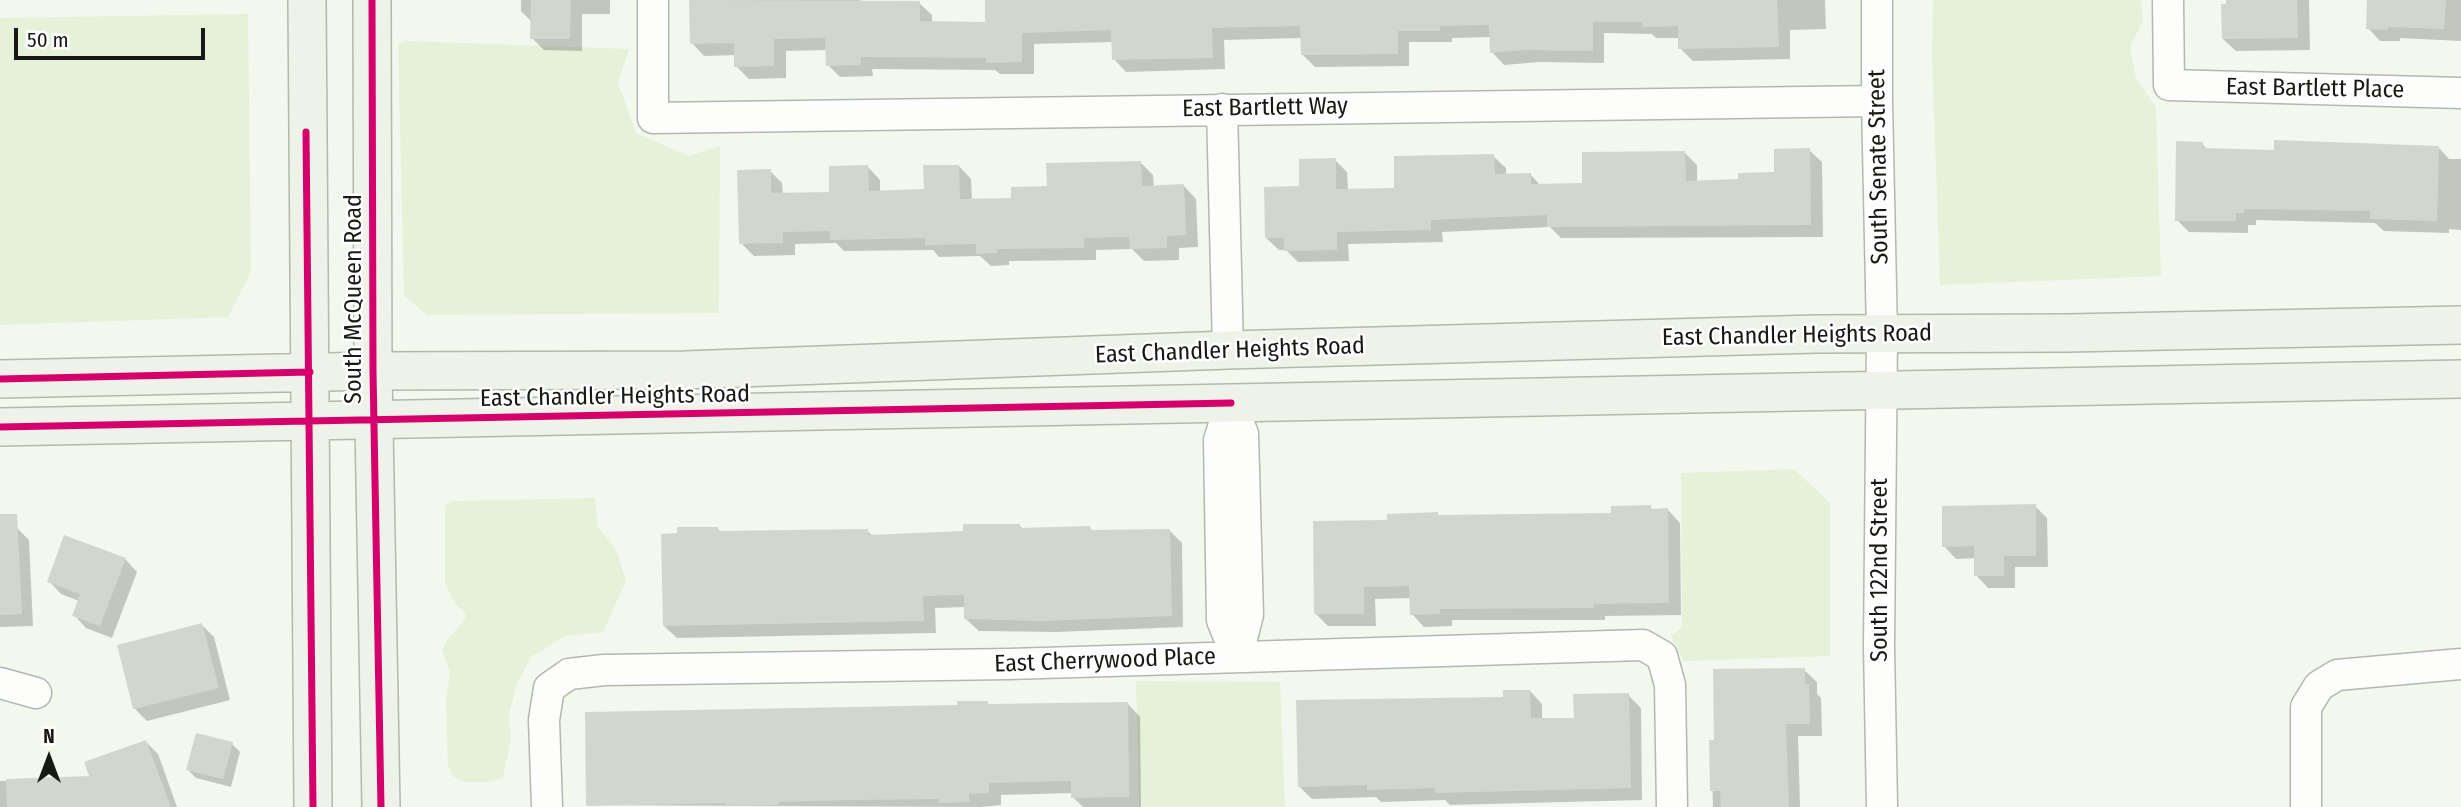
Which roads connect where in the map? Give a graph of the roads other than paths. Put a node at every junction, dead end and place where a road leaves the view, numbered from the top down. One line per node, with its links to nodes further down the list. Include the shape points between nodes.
1 (307, 0): 13 (main road, South McQueen Road)
2 (372, 0): 12 (main road, South McQueen Road)
3 (653, 0): 8 (street, East Bartlett Way, via 653,118)
4 (1877, 0): 7 (street, South Senate Street)
5 (2168, 0): 6 (street, East Bartlett Place, via 2169,85)
6 (2461, 93)
7 (1877, 100): 8 (street, East Bartlett Way); 10 (street, South Senate Street)
8 (1222, 108): 11 (street)
9 (2461, 325): 10 (main road, East Chandler Heights Road)
10 (1882, 334): 11 (main road, East Chandler Heights Road); 16 (street, South 122nd Street)
11 (1228, 350): 12 (main road, East Chandler Heights Road, via 685,370); 17 (main road)
12 (373, 371): 13 (main road, East Chandler Heights Road); 18 (main road, South McQueen Road)
13 (310, 372): 14 (main road, East Chandler Heights Road); 19 (main road, South McQueen Road)
14 (0, 379)
15 (2461, 379): 16 (main road, East Chandler Heights Road)
16 (1881, 390): 17 (main road, East Chandler Heights Road); 29 (street, South 122nd Street)
17 (1231, 403): 18 (main road, East Chandler Heights Road); 21 (street, via 1243,434 1233,531 1248,615)
18 (374, 421): 19 (main road, East Chandler Heights Road); 26 (main road, South McQueen Road)
19 (310, 422): 20 (main road, East Chandler Heights Road); 25 (main road, South McQueen Road)
20 (0, 427)
21 (1237, 657): 27 (street, East Cherrywood Place, via 569,674 549,688 544,720); 28 (street, East Cherrywood Place, via 1643,645 1662,656 1670,685)
22 (2461, 664): 30 (street, via 2337,674 2319,686 2306,706)
23 (0, 683): 24 (street)
24 (36, 693)
25 (313, 807)
26 (381, 807)
27 (547, 807)
28 (1672, 807)
29 (1882, 807)
30 (2306, 807)

